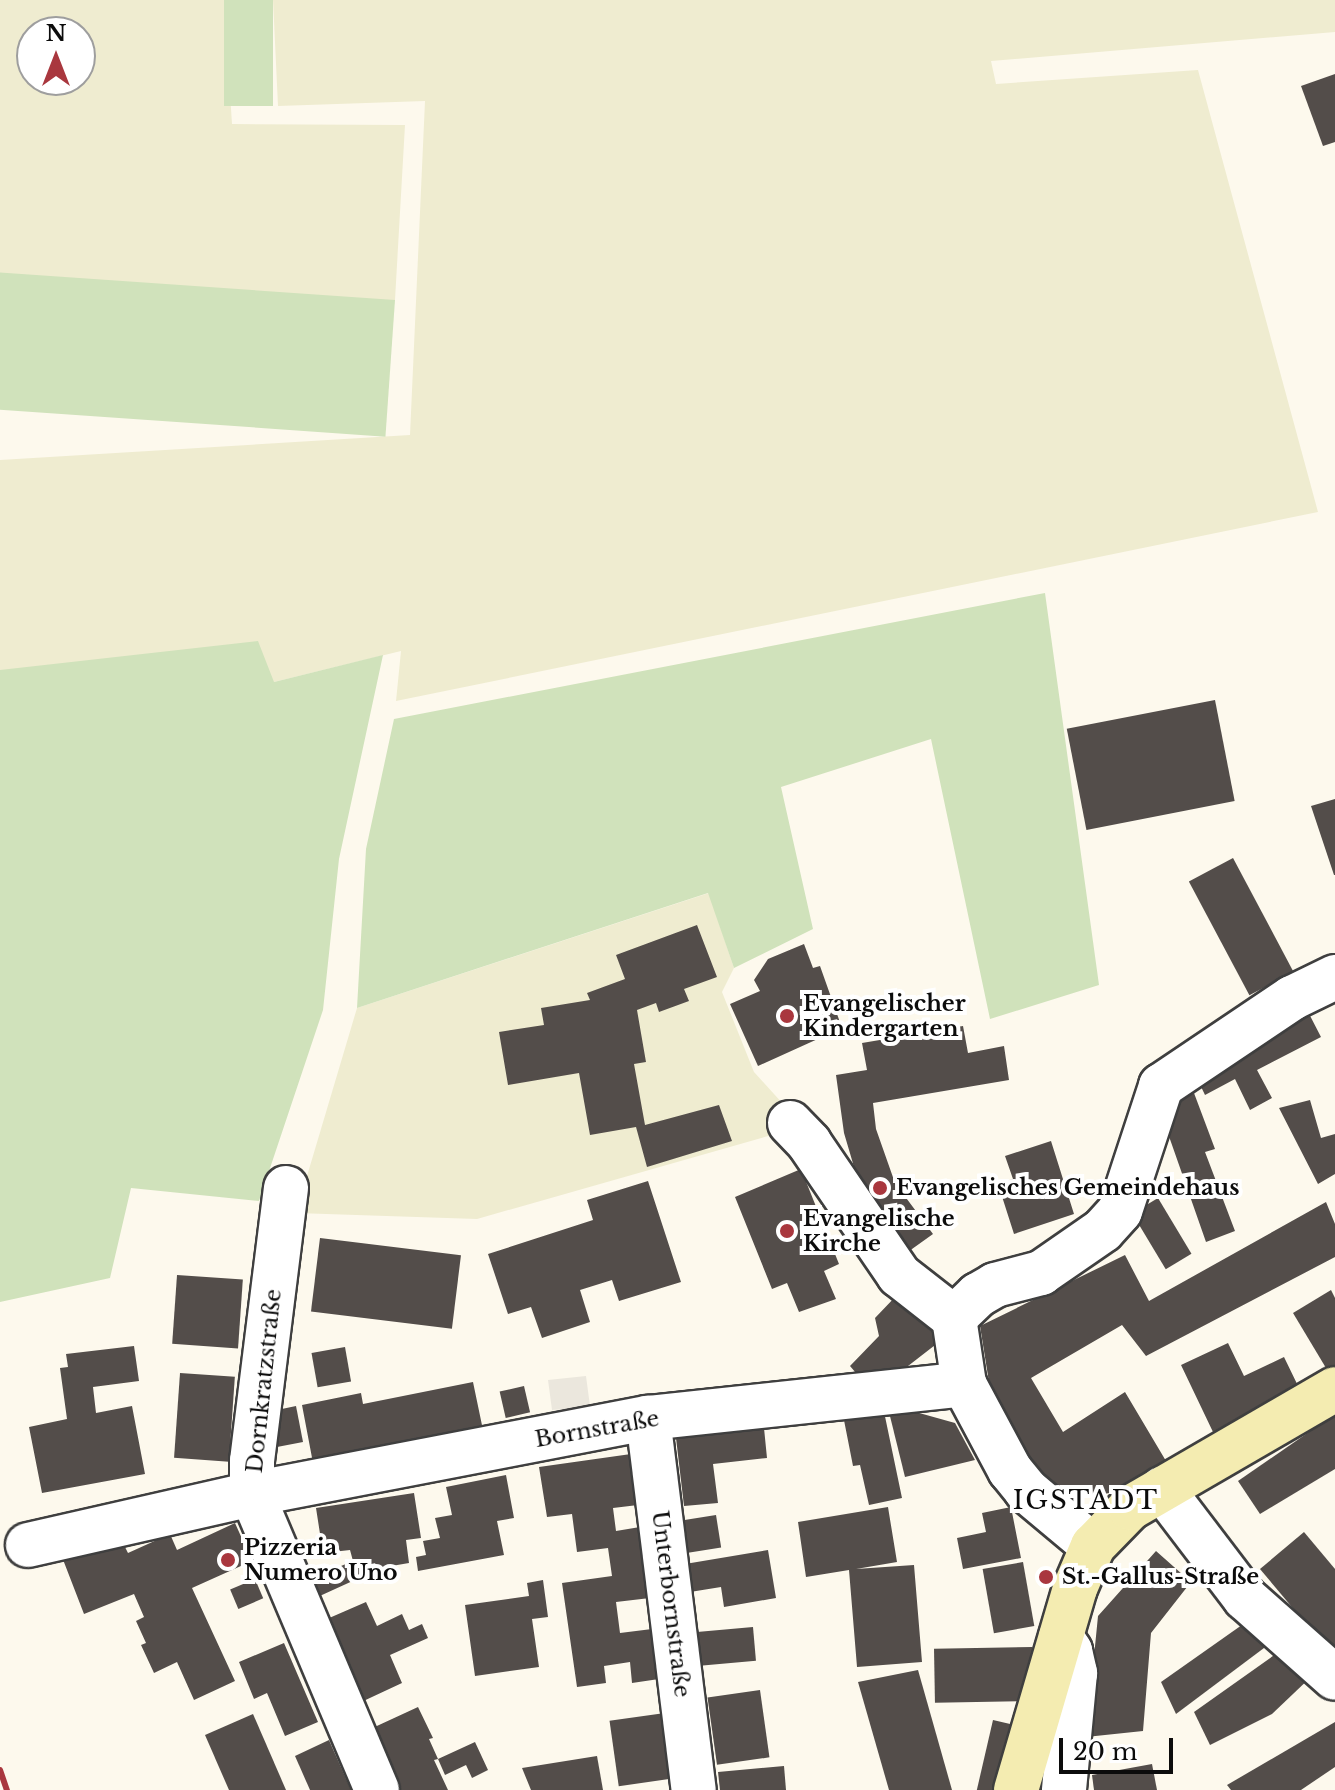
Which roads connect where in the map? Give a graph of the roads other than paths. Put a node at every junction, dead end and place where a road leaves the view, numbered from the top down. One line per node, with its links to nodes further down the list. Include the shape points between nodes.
1 (1335, 977): 4 (street, via 1292,998 1161,1086 1120,1211 1103,1230 1041,1273 995,1285)
2 (790, 1123): 4 (street, via 899,1275)
3 (286, 1188): 9 (street, Dornkratzstraße)
4 (954, 1318): 5 (street)
5 (964, 1384): 7 (street, Bornstraße); 11 (street, via 1010,1470 1048,1512)
6 (1335, 1389): 8 (main road)
7 (648, 1418): 9 (street, Bornstraße); 15 (street, Unterbornstraße)
8 (1162, 1489): 11 (main road, via 1112,1523); 13 (street, via 1245,1598)
9 (252, 1494): 10 (street, Bornstraße); 14 (street, Dornkratzstraße)
10 (28, 1545)
11 (1093, 1546): 12 (main road)
12 (1061, 1637): 16 (main road); 17 (street, via 1075,1673)
13 (1335, 1678)
14 (377, 1790)
15 (694, 1790)
16 (1016, 1790)
17 (1064, 1790)

